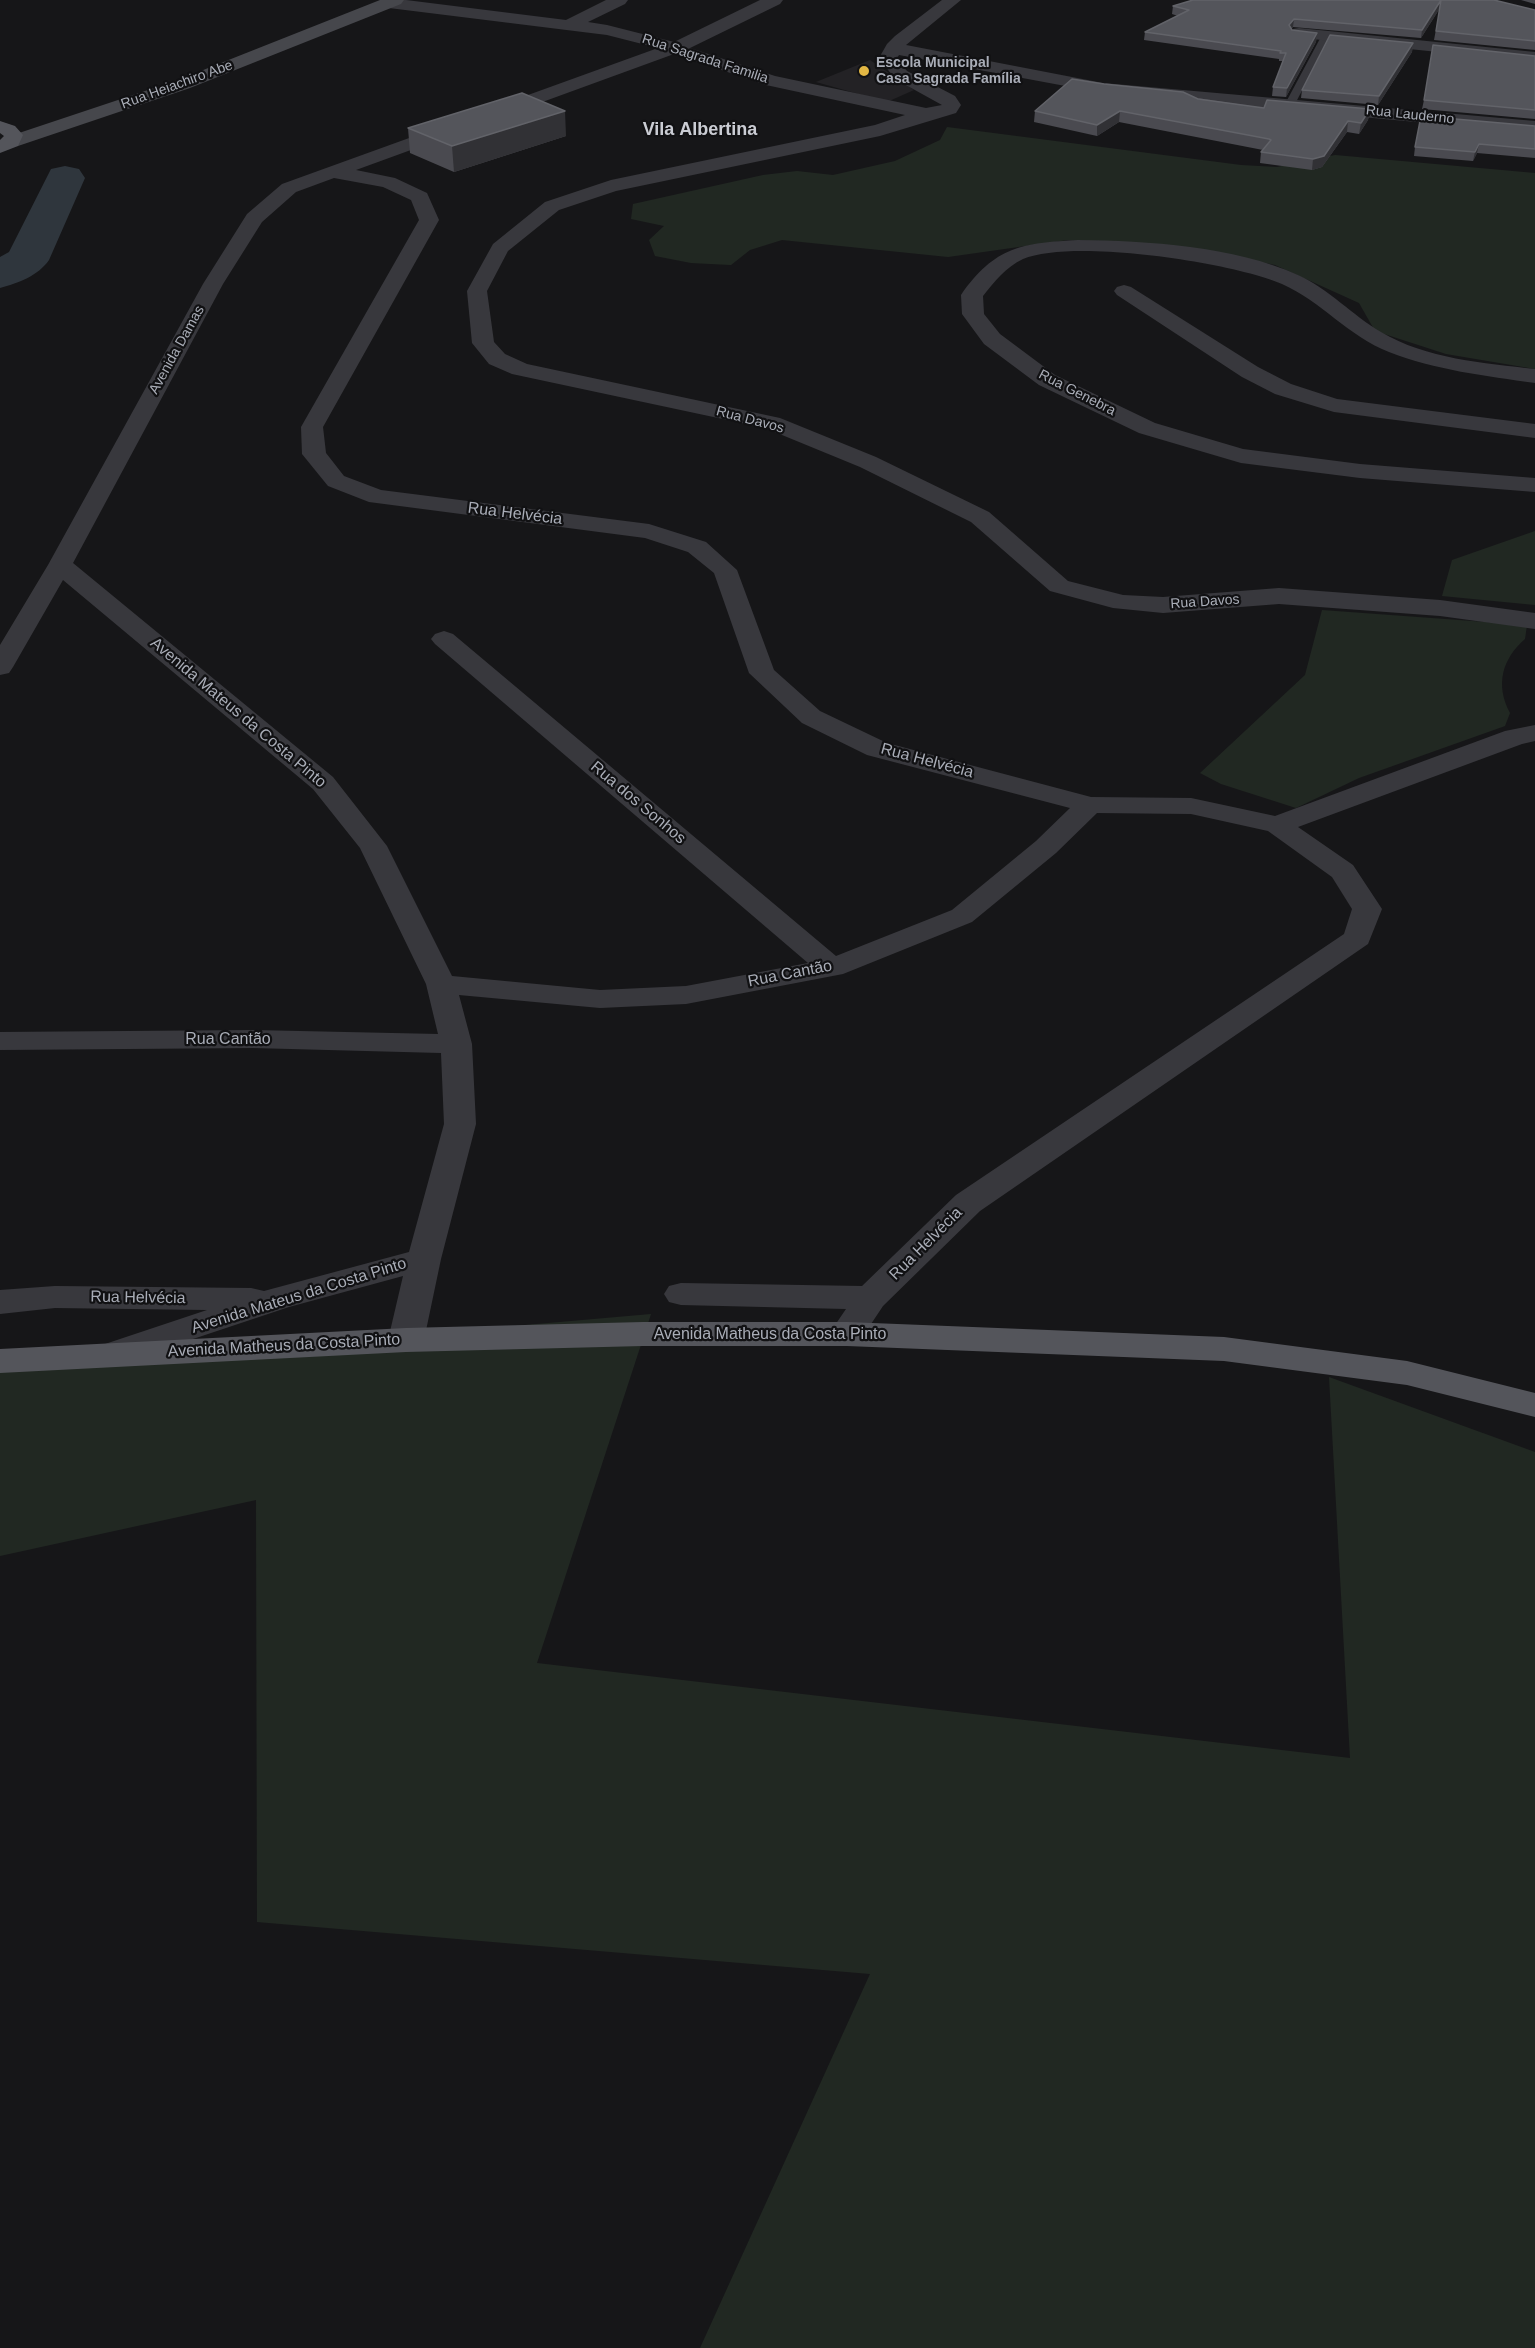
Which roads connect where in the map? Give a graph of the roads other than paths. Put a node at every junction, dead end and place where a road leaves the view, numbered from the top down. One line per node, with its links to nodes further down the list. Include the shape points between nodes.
1 (345, 0): 10 (street, Rua Heiachiro Abe, via 327,18)
2 (358, 0): 5 (street)
3 (619, 0): 7 (street)
4 (774, 0): 11 (street, Avenida Damas)
5 (392, 1): 7 (street, Rua Sagrada Familia); 10 (street, Rua Heiachiro Abe)
6 (954, 1): 12 (street, via 916,24)
7 (571, 24): 11 (street, Rua Sagrada Familia)
8 (1299, 33): 9 (street)
9 (1326, 35): 13 (street); 14 (lane)
10 (280, 45): 17 (street, Rua Heiachiro Abe, via 184,84 72,122)
11 (674, 48): 15 (street, Rua Sagrada Familia, via 772,81); 18 (street, Avenida Damas)
12 (893, 48): 14 (street, Rua Lauderno, via 1103,88); 15 (street, Rua Sagrada Familia, via 888,58 901,75 952,105)
13 (1535, 57)
14 (1290, 104): 16 (street, Rua Lauderno)
15 (926, 114): 24 (street, Rua Davos, via 880,130 611,186 552,206 500,248 477,291 483,343 497,359 520,369 772,423 868,462 980,517 1059,586 1122,603 1163,605 1279,596 1440,608)
16 (1535, 127)
17 (4, 140)
18 (333, 172): 23 (street, Avenida Damas, via 289,188 255,218 213,284); 28 (street, Rua Helvécia, via 388,182 420,197 429,220 312,427 314,454 336,481 377,497 649,531 697,547 724,570 762,673 811,717 877,749)
19 (1124, 291): 21 (street, via 1283,389 1334,405)
20 (1535, 376): 22 (street, Rua Genebra, via 1436,360 1376,338 1291,280 1253,266 1181,253 1081,245 1045,247 1017,254 991,273 972,295 973,314 992,339 1047,380 1147,428 1241,456 1360,471)
21 (1535, 431)
22 (1535, 485)
23 (60, 565): 26 (street, Avenida Damas); 31 (street, Avenida Mateus da Costa Pinto, via 323,783 373,846)
24 (1535, 621)
25 (444, 639): 30 (street, Rua dos Sonhos)
26 (3, 657)
27 (1535, 733): 29 (street)
28 (1090, 805): 29 (street, Rua Helvécia, via 1191,806); 30 (street, Rua Cantão, via 962,916)
29 (1277, 825): 36 (street, Rua Helvécia, via 1343,871 1367,909 1357,938 968,1203)
30 (832, 968): 31 (street, Rua Cantão, via 686,995 600,999)
31 (441, 984): 33 (street, Avenida Mateus da Costa Pinto)
32 (0, 1041): 33 (street, Rua Cantão, via 253,1039)
33 (456, 1044): 34 (street, Avenida Mateus da Costa Pinto, via 460,1124)
34 (424, 1259): 37 (street, Avenida Mateus da Costa Pinto); 40 (street)
35 (681, 1294): 36 (street)
36 (871, 1298): 39 (street, Rua Helvécia)
37 (277, 1299): 38 (street, Rua Helvécia, via 55,1297); 41 (street, Avenida Mateus da Costa Pinto)
38 (0, 1302)
39 (847, 1334): 40 (main road, Avenida Matheus da Costa Pinto); 43 (main road, Avenida Matheus da Costa Pinto, via 1224,1348 1407,1373)
40 (406, 1340): 41 (main road, Avenida Matheus da Costa Pinto)
41 (112, 1354): 42 (main road, Avenida Matheus da Costa Pinto)
42 (0, 1361)
43 (1535, 1406)

